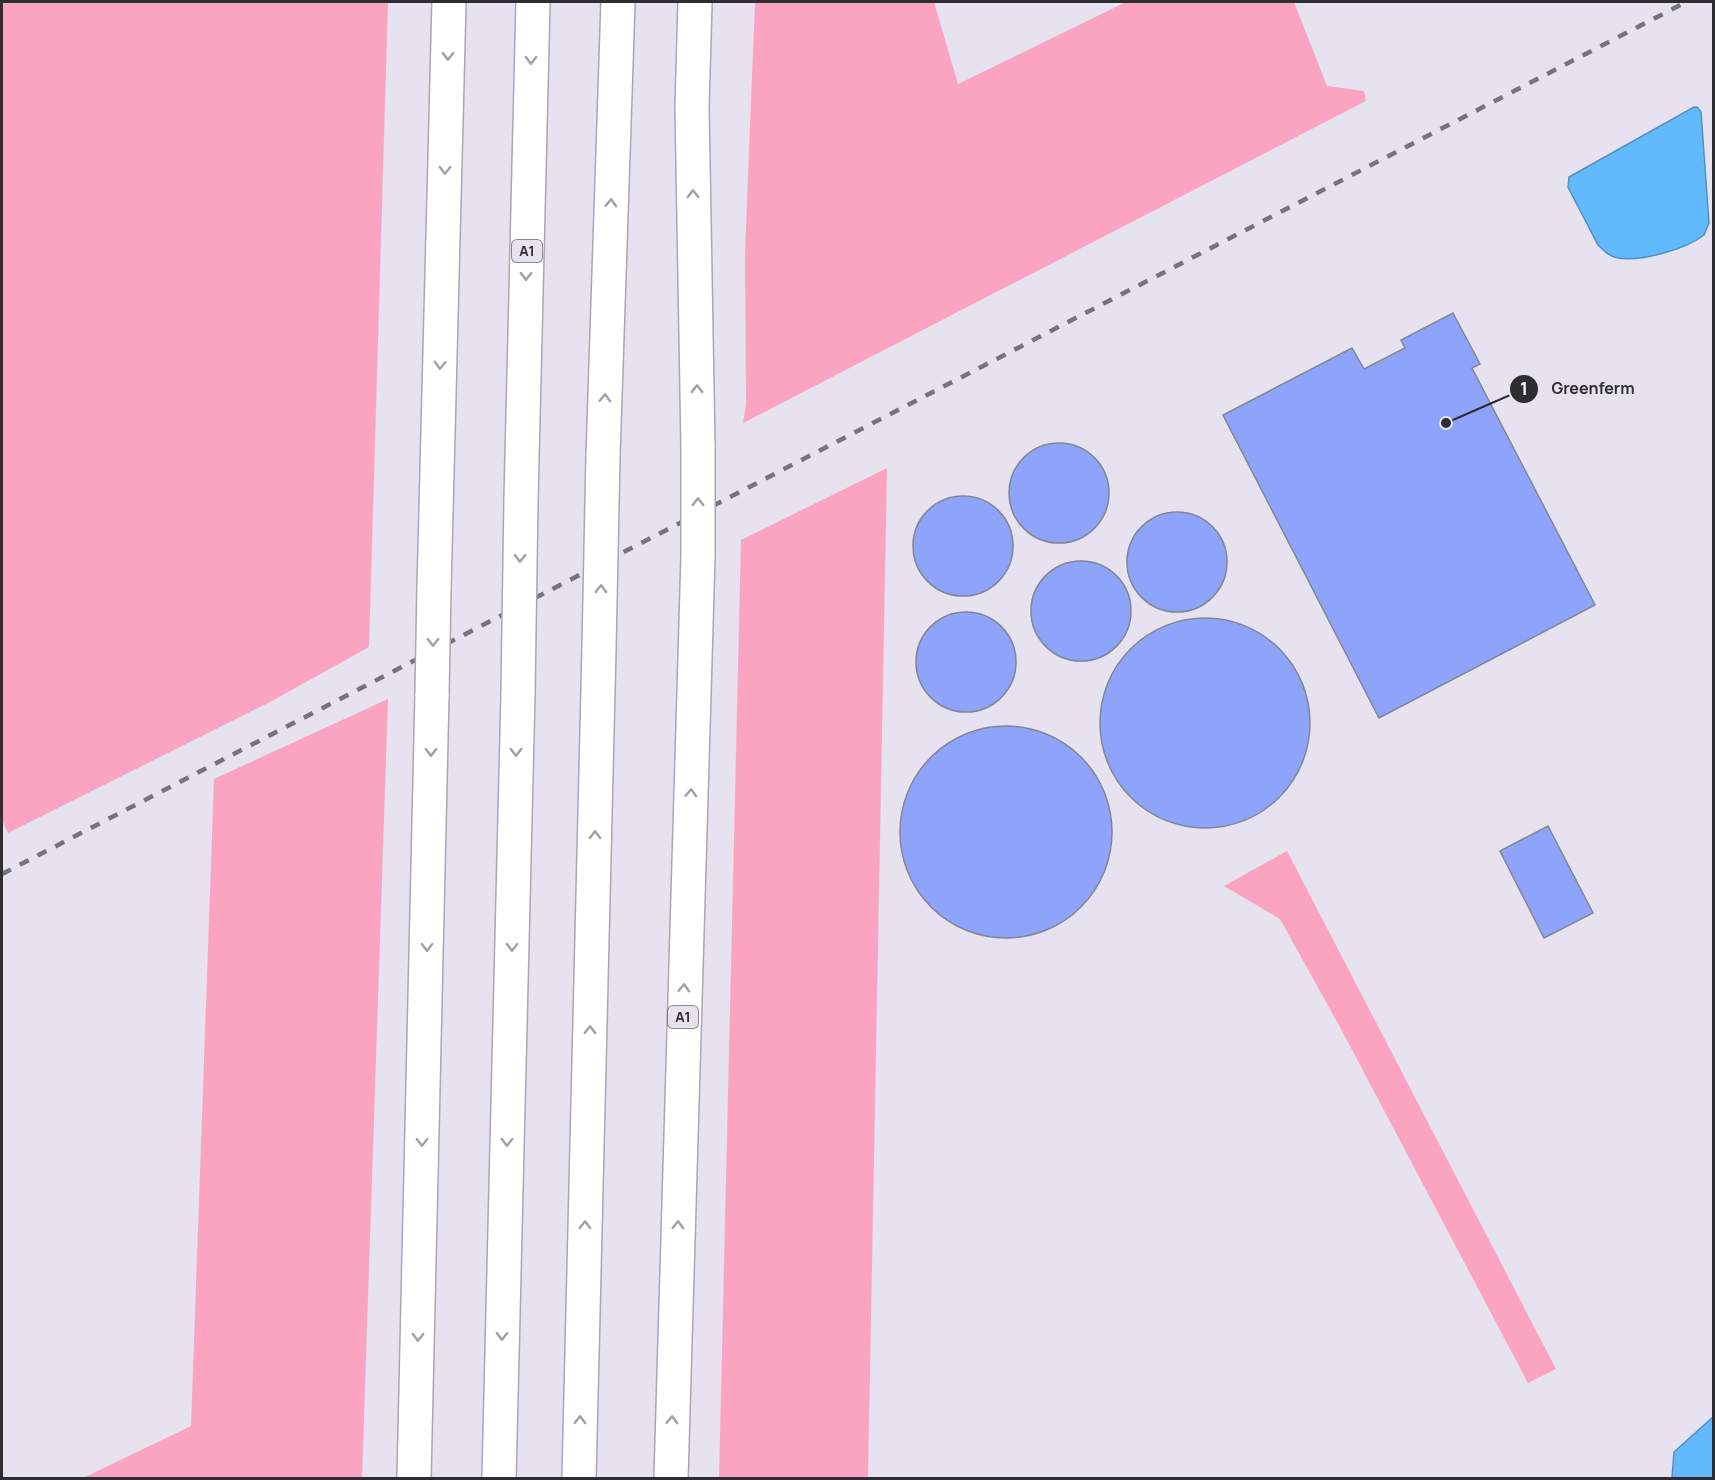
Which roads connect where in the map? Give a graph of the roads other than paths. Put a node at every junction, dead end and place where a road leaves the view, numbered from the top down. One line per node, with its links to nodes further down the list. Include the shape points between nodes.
1 (449, 2): 7 (highway, one-way to 7, bridge)
2 (533, 2): 8 (highway, A1, one-way to 8, bridge)
3 (618, 2): 9 (highway, one-way to 3, bridge, via 603,456)
4 (694, 2): 6 (highway, A1)
5 (710, 2): 6 (highway, A1)
6 (692, 107): 10 (highway, A1, one-way to 6, bridge, via 698,556)
7 (414, 1479)
8 (499, 1479)
9 (579, 1479)
10 (671, 1479)

